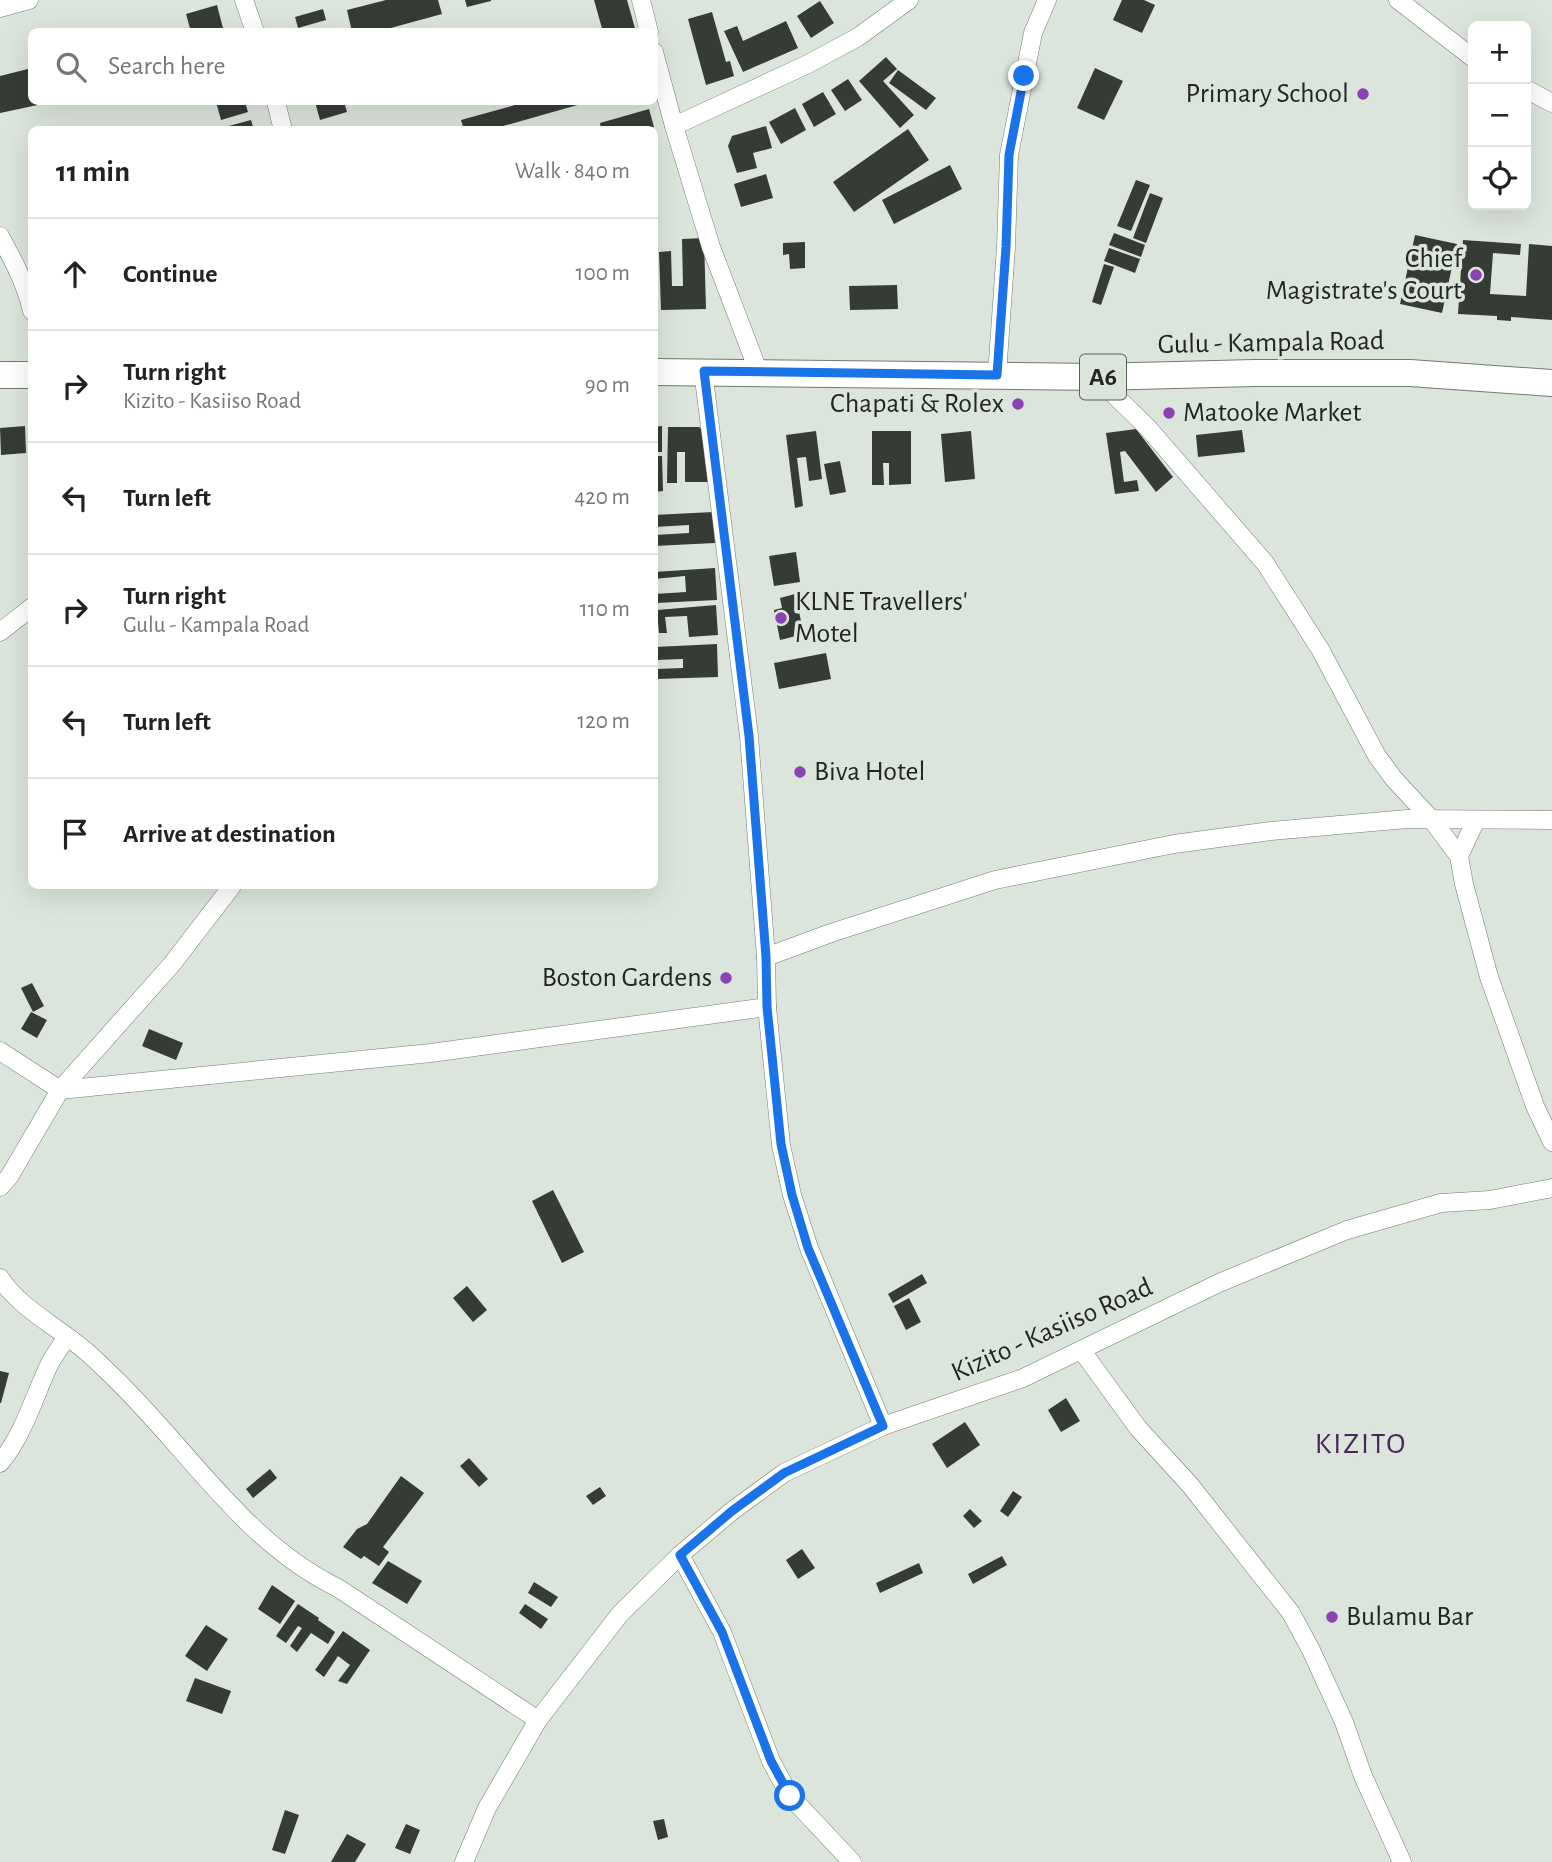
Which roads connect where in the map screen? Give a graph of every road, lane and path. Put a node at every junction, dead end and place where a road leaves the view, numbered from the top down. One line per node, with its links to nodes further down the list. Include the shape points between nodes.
1 (29, 0): 7 (street)
2 (641, 0): 9 (street)
3 (909, 0): 16 (street, via 858,37 808,64)
4 (1047, 0): 24 (street, via 1033,33 1009,155)
5 (1398, 0): 10 (street)
6 (250, 1): 8 (street)
7 (0, 8)
8 (254, 28)
9 (648, 28)
10 (1468, 54)
11 (658, 67): 16 (street)
12 (1531, 92): 13 (street)
13 (1552, 103)
14 (277, 105): 15 (street)
15 (282, 126)
16 (674, 126): 21 (street, via 711,247)
17 (0, 236): 18 (street)
18 (28, 295)
19 (704, 371): 20 (main road, Gulu - Kampala Road / A6); 21 (main road, Gulu - Kampala Road / A6); 34 (street, via 749,736)
20 (658, 372)
21 (759, 373): 24 (main road, Gulu - Kampala Road / A6)
22 (0, 375): 23 (main road)
23 (28, 375)
24 (997, 375): 25 (main road, Gulu - Kampala Road / A6)
25 (1096, 377): 26 (main road, Gulu - Kampala Road / A6, via 1410,373); 29 (street, via 1148,428 1265,563 1320,649 1377,755)
26 (1552, 383)
27 (28, 610): 28 (street)
28 (0, 632)
29 (1432, 820): 30 (street); 32 (street); 34 (street, via 1271,831 1083,861 995,880)
30 (1476, 820): 31 (street); 32 (street)
31 (1552, 820)
32 (1459, 856): 38 (street, via 1489,976)
33 (230, 889): 37 (street, via 172,964)
34 (766, 957): 35 (street)
35 (767, 1007): 37 (street, via 431,1053); 44 (street, via 781,1144 792,1195 808,1248)
36 (0, 1051): 37 (street)
37 (60, 1090): 39 (street)
38 (1552, 1142)
39 (0, 1187)
40 (1552, 1188): 43 (street, Kizito - Kasiiso Road, via 1490,1200 1441,1203 1347,1230 1219,1283)
41 (0, 1278): 42 (street, via 18,1300)
42 (67, 1336): 45 (street); 47 (street, via 107,1371 274,1547)
43 (1082, 1351): 44 (street, Kizito - Kasiiso Road, via 1023,1378); 50 (street, via 1138,1428 1190,1485 1291,1613 1344,1722)
44 (883, 1426): 46 (street, Kizito - Kasiiso Road, via 784,1473)
45 (0, 1463)
46 (680, 1555): 47 (street, Kizito - Kasiiso Road, via 621,1615); 49 (street, via 722,1632 771,1761 790,1796)
47 (538, 1720): 48 (street, Kizito - Kasiiso Road, via 487,1808)
48 (464, 1862)
49 (852, 1862)
50 (1402, 1862)

